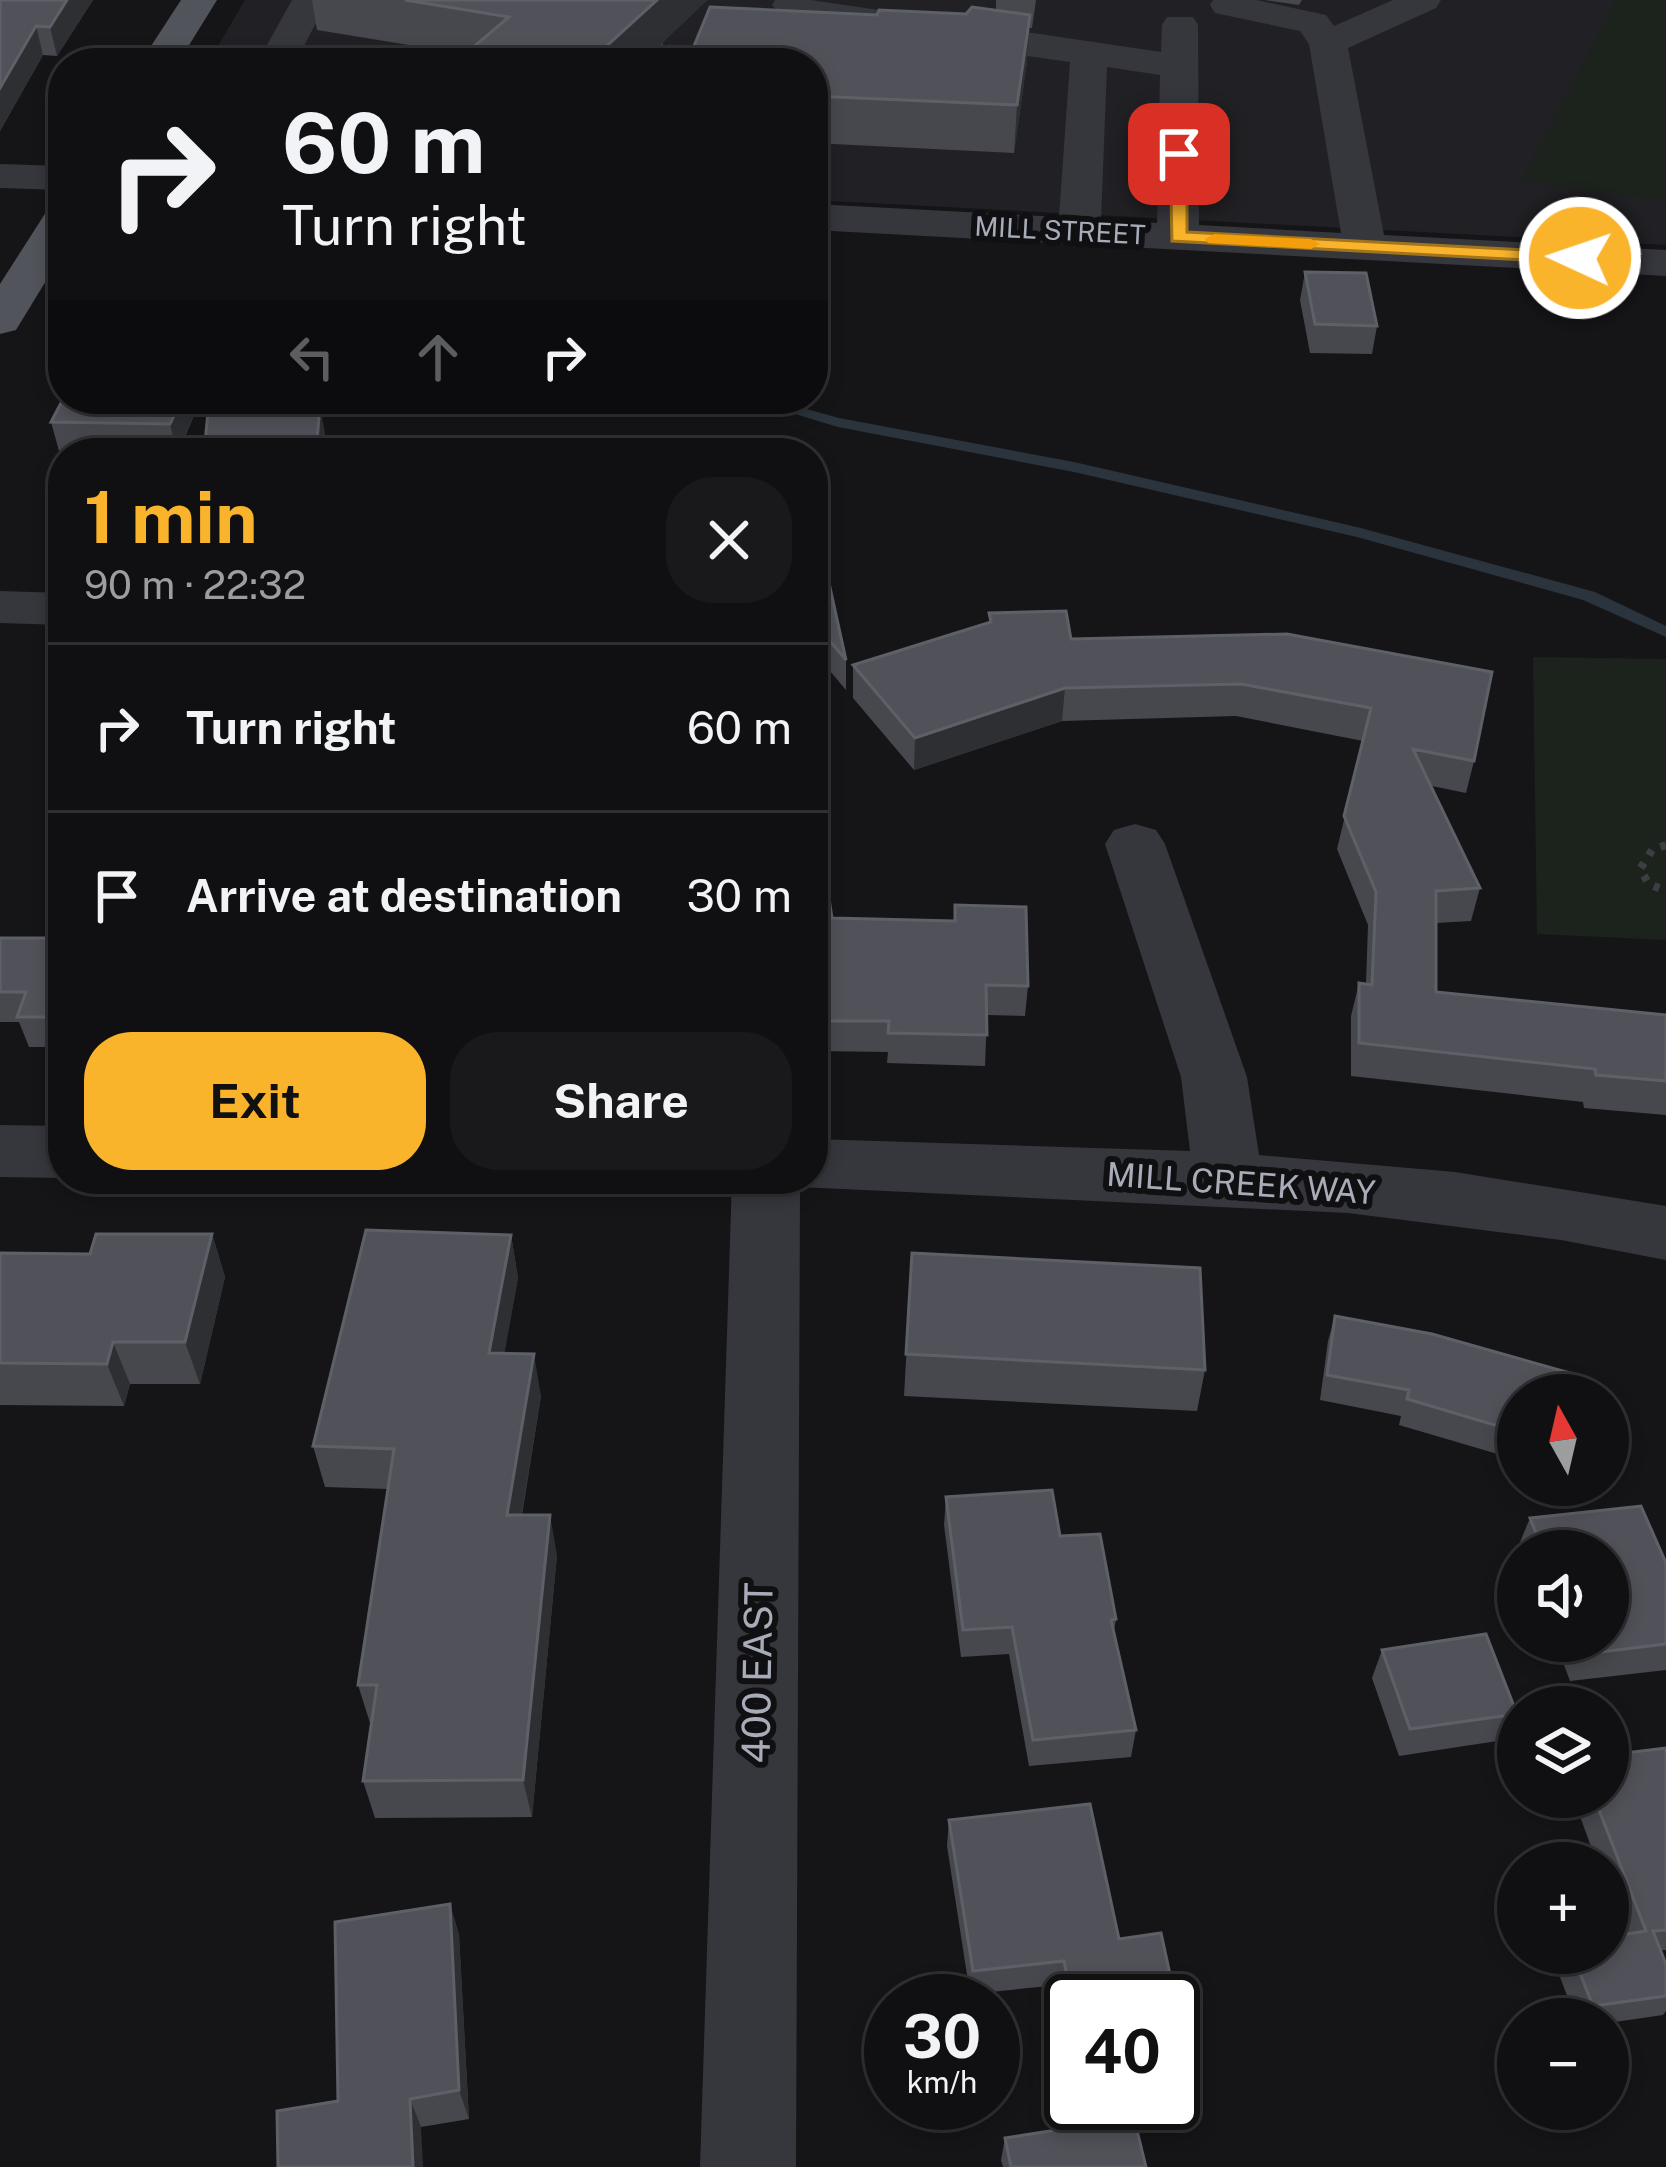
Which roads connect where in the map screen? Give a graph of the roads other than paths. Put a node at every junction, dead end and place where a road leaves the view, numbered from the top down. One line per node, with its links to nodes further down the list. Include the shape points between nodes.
1 (199, 0): 8 (main road)
2 (310, 0): 9 (street)
3 (794, 0): 10 (street, via 800,13)
4 (1423, 0): 7 (street)
5 (1228, 5): 7 (street, via 1313,23)
6 (1139, 15): 11 (street, via 1180,21)
7 (1328, 43): 19 (street)
8 (169, 48)
9 (284, 48)
10 (1089, 53): 11 (street); 15 (street)
11 (1180, 66): 16 (street)
12 (0, 176): 13 (street)
13 (48, 178)
14 (828, 180): 15 (street)
15 (1081, 212): 16 (street, MILL STREET); 17 (street, MILL STREET)
16 (1178, 217): 19 (street, MILL STREET)
17 (828, 218)
18 (48, 242): 21 (main road)
19 (1365, 247): 20 (street, MILL STREET)
20 (1666, 262)
21 (0, 320)
22 (0, 607): 23 (street)
23 (48, 609)
24 (1135, 844): 28 (street, via 1214,1077)
25 (0, 1151): 26 (street)
26 (48, 1152)
27 (828, 1166): 28 (street, MILL CREEK WAY)
28 (1228, 1179): 30 (street, MILL CREEK WAY, via 1475,1201)
29 (766, 1194): 31 (street, 400 EAST)
30 (1666, 1233)
31 (748, 2167)

